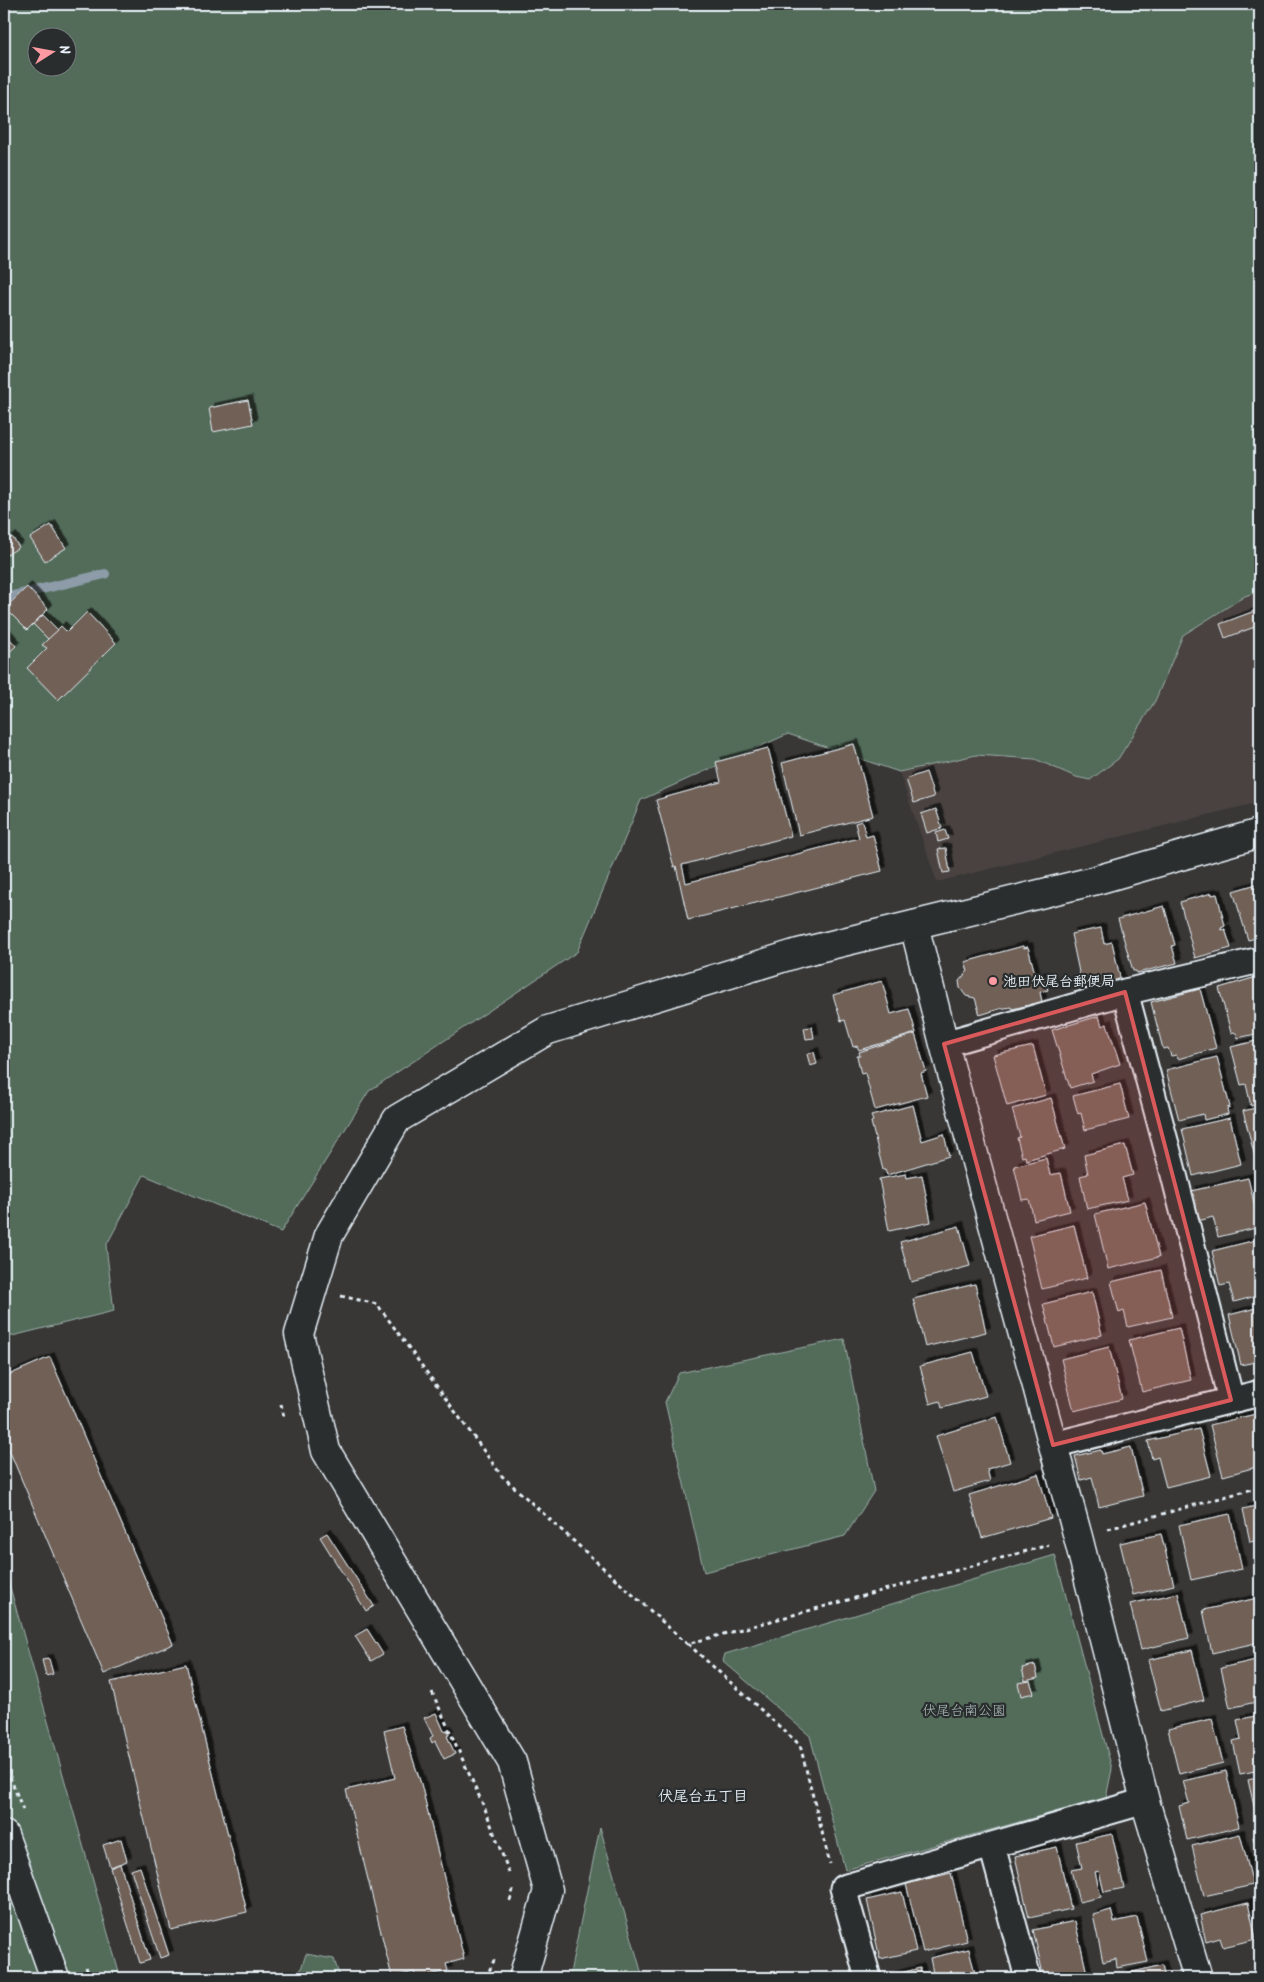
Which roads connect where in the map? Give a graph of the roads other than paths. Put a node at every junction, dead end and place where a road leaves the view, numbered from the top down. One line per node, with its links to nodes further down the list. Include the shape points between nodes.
1 (1260, 833): 2 (street, via 1093,881)
2 (914, 925): 5 (street); 13 (street, via 798,953 548,1030 396,1119 329,1235 299,1334 326,1451 512,1762 548,1890)
3 (1260, 960): 4 (street)
4 (1125, 992): 5 (street); 7 (street)
5 (944, 1044): 8 (street)
6 (1260, 1393): 7 (street)
7 (1231, 1400): 8 (street)
8 (1053, 1445): 9 (street)
9 (1145, 1801): 11 (street); 16 (street)
10 (4, 1835): 12 (street)
11 (992, 1846): 14 (street, via 842,1888); 15 (street)
12 (55, 1978)
13 (523, 1978)
14 (868, 1978)
15 (1028, 1978)
16 (1198, 1978)

